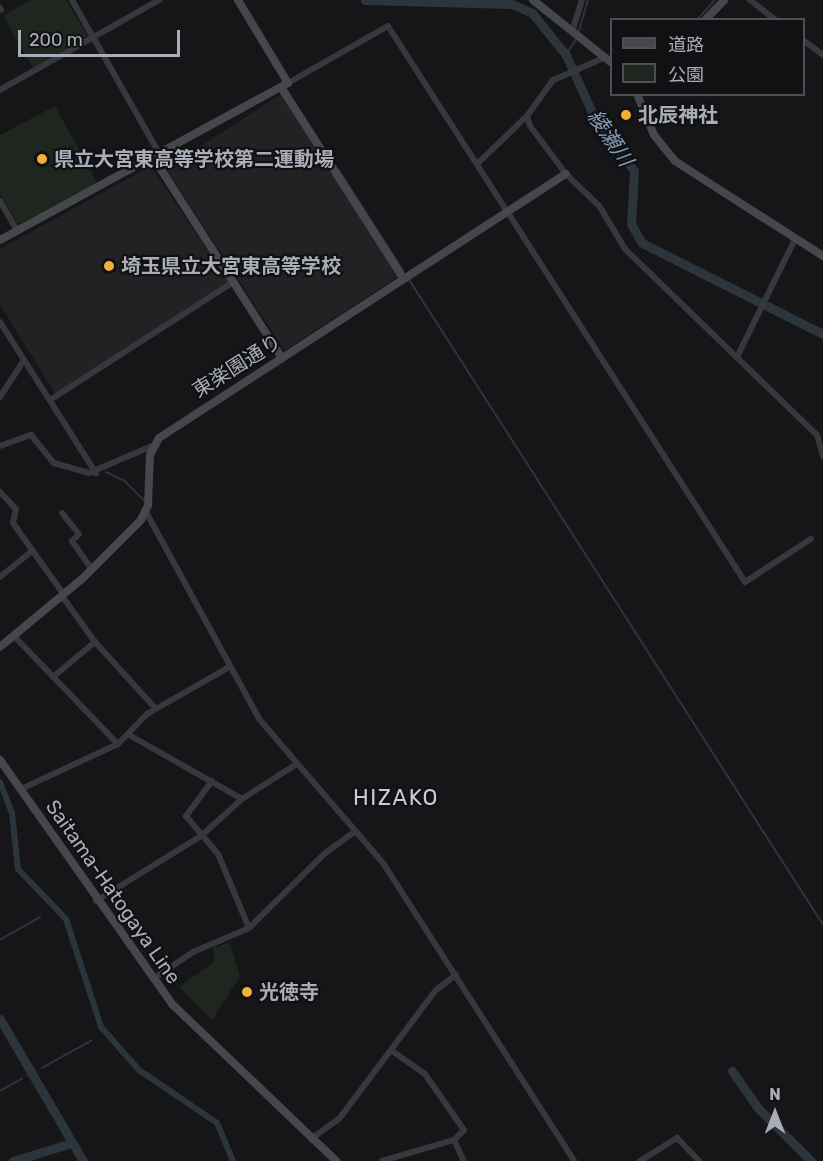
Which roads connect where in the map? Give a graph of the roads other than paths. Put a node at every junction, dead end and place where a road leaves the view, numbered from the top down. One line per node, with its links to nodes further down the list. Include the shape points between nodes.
1 (72, 0): 11 (street)
2 (159, 0): 11 (street)
3 (238, 0): 15 (street)
4 (533, 0): 10 (street)
5 (582, 0): 10 (street)
6 (724, 0): 8 (street)
7 (750, 0): 9 (street)
8 (707, 18)
9 (773, 18)
10 (574, 30): 14 (street)
11 (93, 38): 16 (street); 19 (street)
12 (805, 41): 13 (street)
13 (823, 55)
14 (610, 59): 18 (street, via 561,75)
15 (285, 85): 19 (street); 20 (street, via 388,26); 28 (street)
16 (0, 90)
17 (638, 96): 25 (street, via 654,135 675,161)
18 (527, 116): 20 (street); 21 (street)
19 (156, 155): 24 (street); 29 (street)
20 (478, 163): 23 (street)
21 (566, 174): 23 (street, 東楽園通り); 31 (street, via 600,207 625,249)
22 (0, 201): 24 (street)
23 (507, 212): 28 (street, 東楽園通り); 43 (street, via 745,582)
24 (17, 231): 26 (street)
25 (795, 239): 27 (street); 31 (street)
26 (0, 240)
27 (823, 256)
28 (404, 279): 32 (street, 東楽園通り)
29 (233, 282): 32 (street); 35 (street)
30 (0, 322): 33 (street)
31 (736, 357): 38 (street, via 817,435)
32 (282, 358): 37 (street, 東楽園通り, via 170,429)
33 (24, 360): 34 (street); 35 (street)
34 (0, 397)
35 (50, 400): 39 (street)
36 (0, 446): 39 (street, via 31,435 54,463)
37 (152, 446): 39 (street); 41 (street)
38 (823, 456)
39 (96, 473)
40 (0, 492): 44 (street, via 16,509 14,523)
41 (146, 512): 45 (street); 51 (street)
42 (62, 513): 45 (street, via 79,534 72,541)
43 (812, 539)
44 (33, 551): 46 (street); 47 (street)
45 (92, 570): 47 (street)
46 (0, 577)
47 (63, 595): 48 (street); 50 (street)
48 (13, 635): 49 (street); 52 (street)
49 (2, 641)
50 (95, 642): 52 (street); 53 (street)
51 (229, 667): 53 (street); 57 (street)
52 (53, 677): 55 (street)
53 (155, 708): 54 (street)
54 (131, 736): 55 (street); 58 (street)
55 (118, 744): 59 (street)
56 (0, 760): 59 (street, Saitama-Hatogaya Line)
57 (296, 765): 60 (street); 61 (street)
58 (212, 782): 60 (street); 62 (street, via 186,816)
59 (21, 789): 63 (street, Saitama-Hatogaya Line)
60 (242, 799): 62 (street)
61 (354, 832): 64 (street, via 324,854); 65 (street, via 383,863)
62 (201, 836): 63 (street); 64 (street, via 218,854)
63 (96, 901): 66 (street, Saitama-Hatogaya Line)
64 (249, 928): 66 (street, via 193,952)
65 (456, 975): 67 (street, via 436,990); 73 (street)
66 (152, 980): 68 (street, Saitama-Hatogaya Line, via 198,1034)
67 (393, 1052): 68 (street, via 339,1119); 69 (street, via 425,1074 456,1113 464,1130)
68 (311, 1139): 70 (street, Saitama-Hatogaya Line)
69 (454, 1140): 71 (street); 72 (street)
70 (336, 1161)
71 (382, 1161)
72 (464, 1161)
73 (574, 1161)
74 (640, 1161): 75 (street, via 677,1138)
75 (699, 1161)

